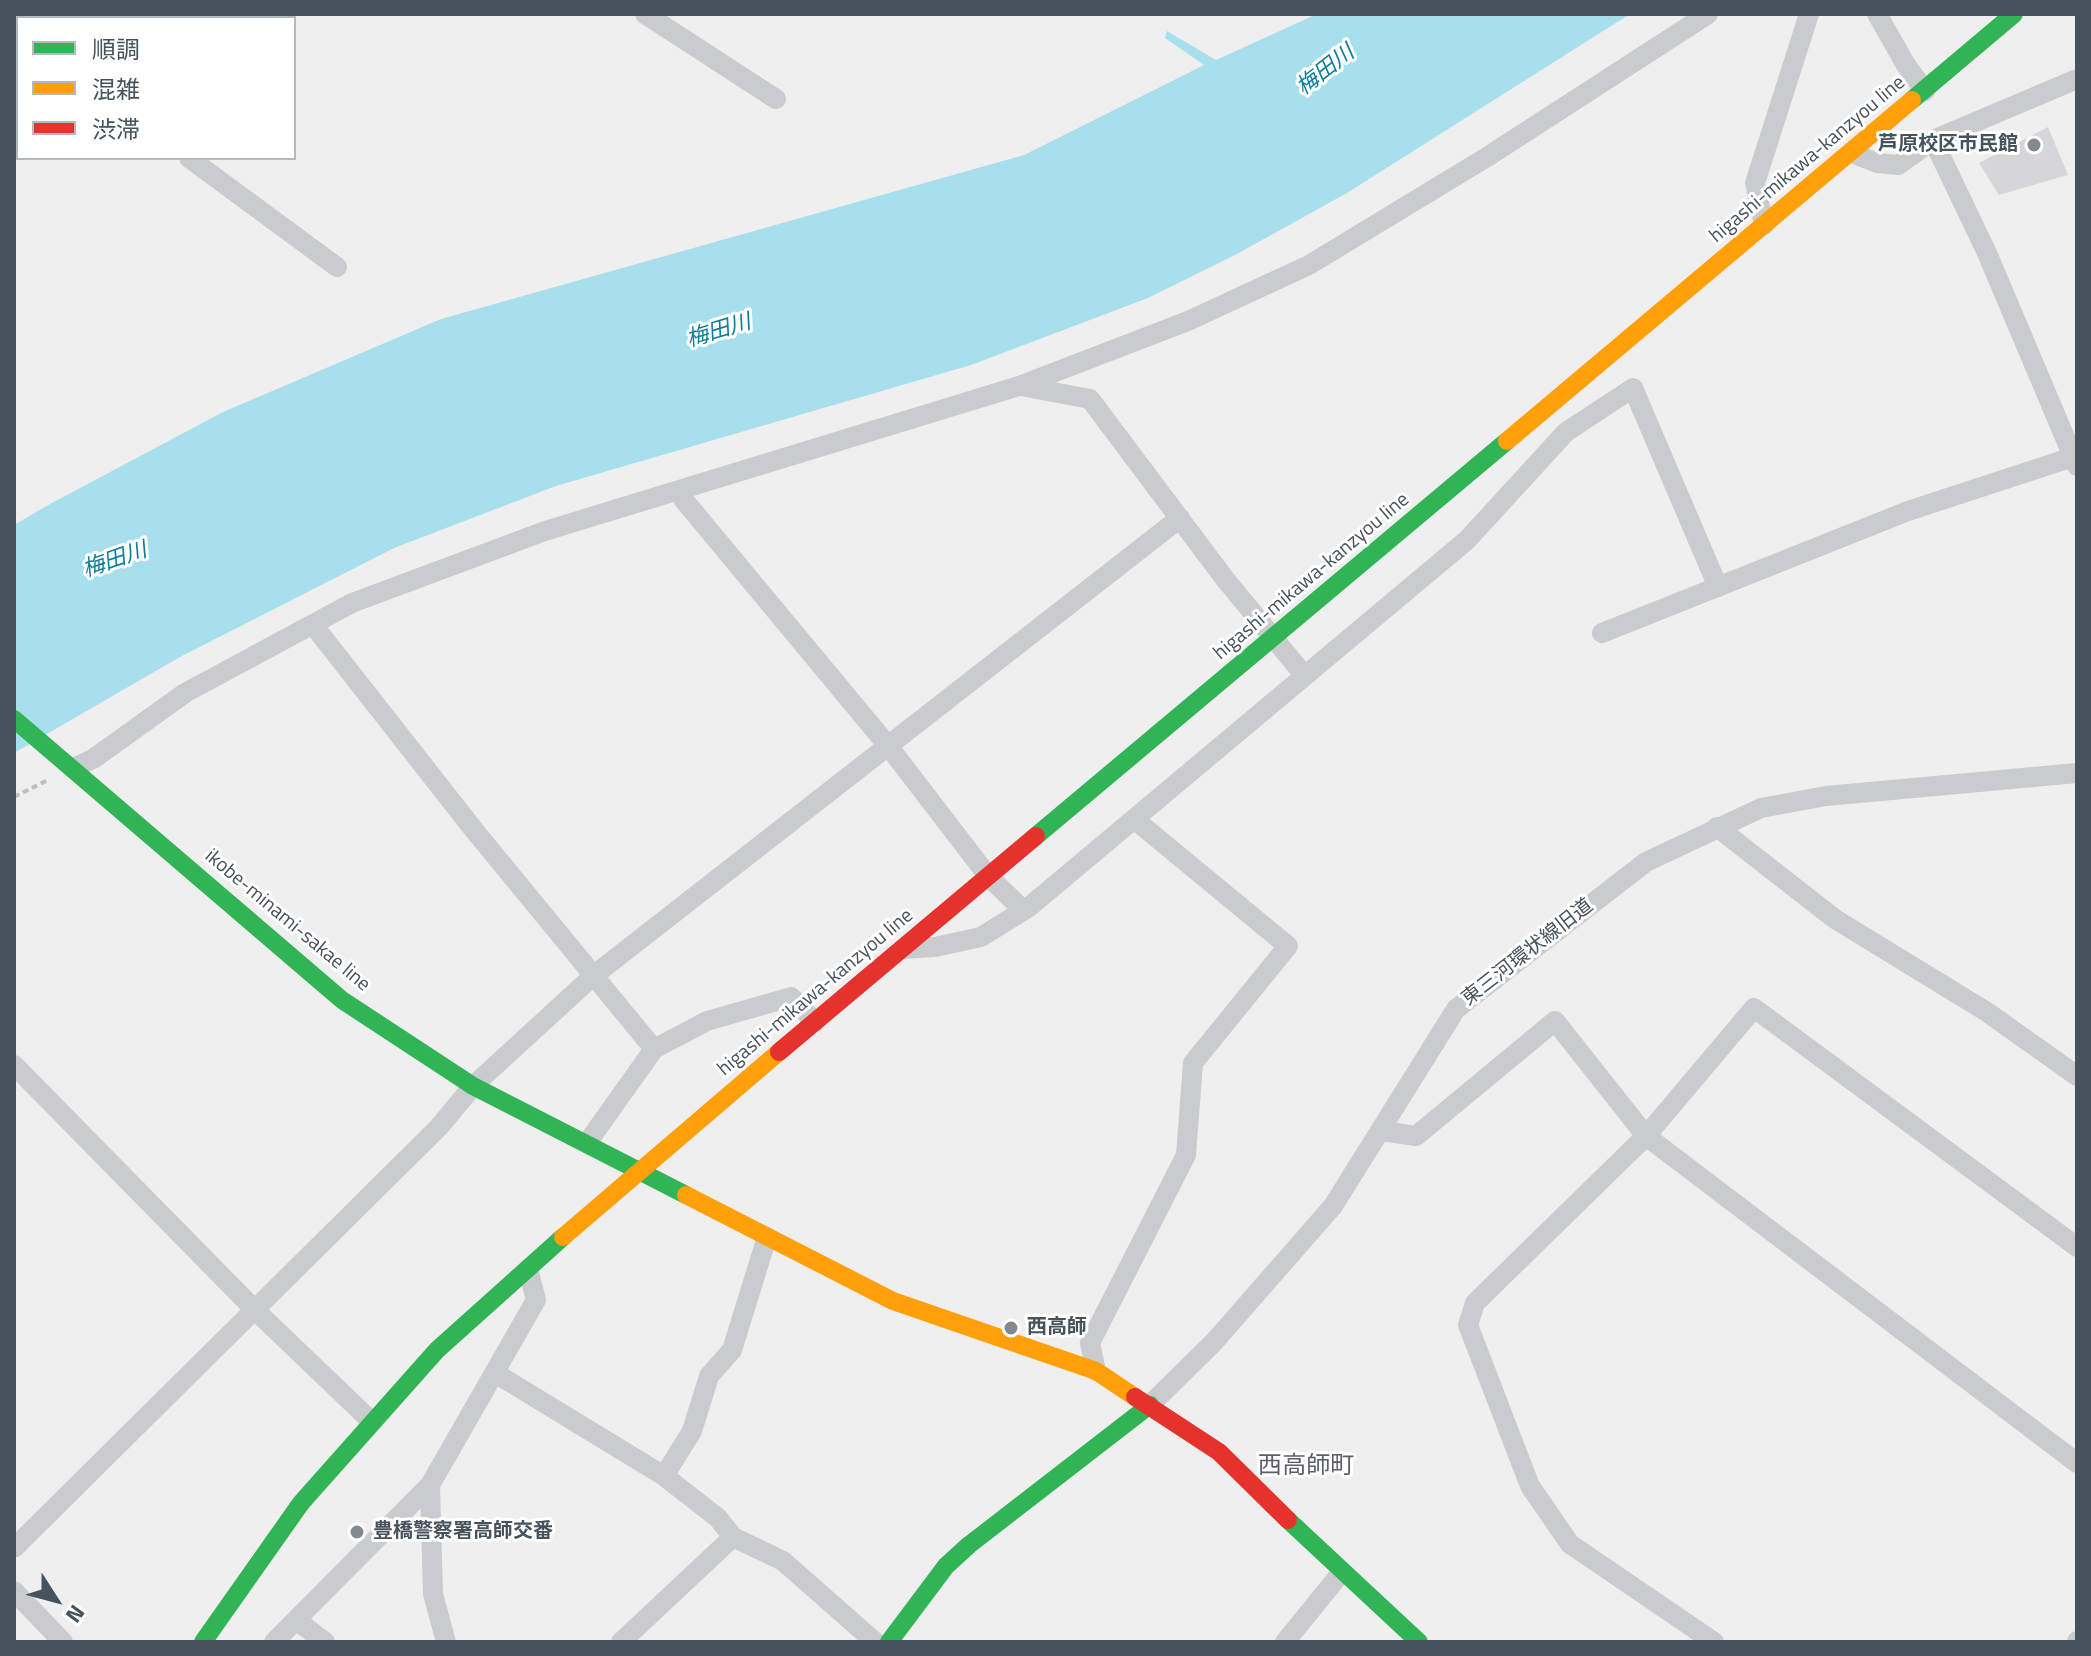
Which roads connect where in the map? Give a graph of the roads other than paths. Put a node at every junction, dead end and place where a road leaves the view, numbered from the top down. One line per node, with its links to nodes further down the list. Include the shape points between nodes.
1 (645, 14): 6 (street)
2 (1708, 14): 15 (street, via 1309,265 1188,321)
3 (1809, 14): 13 (street, via 1755,183)
4 (1877, 14): 8 (street)
5 (2014, 14): 8 (main road, higashi-mikawa-kanzyou line)
6 (669, 21): 9 (street)
7 (2077, 79): 10 (street)
8 (1925, 91): 11 (main road, higashi-mikawa-kanzyou line)
9 (776, 99)
10 (1933, 140): 11 (street, via 1898,165); 16 (street)
11 (1852, 153): 13 (main road, higashi-mikawa-kanzyou line)
12 (192, 160): 14 (street)
13 (1764, 225): 22 (main road, higashi-mikawa-kanzyou line)
14 (337, 267)
15 (1019, 386): 17 (street); 18 (street, via 1090,399)
16 (2075, 462): 19 (street, via 1908,511)
17 (683, 491): 20 (street, via 545,531 352,603); 25 (street, via 683,499)
18 (1180, 518): 22 (street); 25 (street)
19 (1718, 587): 21 (street); 23 (street, via 1633,388 1566,432 1467,540)
20 (314, 626): 26 (street, via 185,693); 33 (street)
21 (1602, 633)
22 (1275, 637): 23 (street); 30 (main road, higashi-mikawa-kanzyou line)
23 (1304, 675): 28 (street)
24 (14, 719): 26 (main road, ikobe-minami-sakae line)
25 (889, 747): 30 (street); 33 (street)
26 (73, 768): 38 (main road, ikobe-minami-sakae line, via 342,1000)
27 (2077, 773): 29 (street, 東三河環状線旧道, via 1826,796 1761,808)
28 (1134, 819): 31 (street); 47 (street, via 1288,946 1193,1063 1186,1155 1090,1343)
29 (1717, 827): 37 (street, via 1835,919 1987,1012); 39 (street, 東三河環状線旧道, via 1646,862 1456,1009)
30 (988, 876): 31 (street); 32 (main road, higashi-mikawa-kanzyou line)
31 (1023, 910): 32 (street, via 981,937)
32 (903, 949): 34 (main road, higashi-mikawa-kanzyou line)
33 (593, 976): 35 (street); 38 (street)
34 (815, 1022): 35 (street, via 791,997 707,1021); 42 (main road, higashi-mikawa-kanzyou line)
35 (654, 1049): 41 (street)
36 (14, 1065): 46 (street)
37 (2077, 1076)
38 (473, 1086): 41 (main road, ikobe-minami-sakae line); 46 (street, via 439,1127)
39 (1382, 1131): 40 (street, via 1416,1136 1555,1021); 49 (street, 東三河環状線旧道, via 1333,1206 1214,1342)
40 (1646, 1136): 44 (street, via 1754,1008); 51 (street); 69 (street, via 1475,1303 1468,1325 1530,1486 1570,1544)
41 (587, 1143): 42 (main road, ikobe-minami-sakae line)
42 (637, 1172): 43 (main road); 45 (main road, higashi-mikawa-kanzyou line)
43 (767, 1237): 47 (main road, via 893,1301); 52 (street, via 732,1350 709,1376 692,1431)
44 (2077, 1247)
45 (528, 1269): 48 (street, via 536,1300); 50 (main road, higashi-mikawa-kanzyou line, via 437,1350)
46 (254, 1309): 50 (street); 55 (street)
47 (1096, 1371): 49 (main road)
48 (495, 1373): 52 (street); 53 (street)
49 (1150, 1405): 56 (main road, via 1219,1452); 66 (main road, via 969,1545 946,1566)
50 (371, 1421): 60 (main road, higashi-mikawa-kanzyou line, via 301,1503)
51 (2077, 1463)
52 (664, 1476): 54 (street, via 718,1518)
53 (430, 1485): 58 (street); 63 (street, via 433,1594)
54 (733, 1537): 64 (street); 65 (street, via 783,1561)
55 (14, 1548)
56 (1341, 1573): 67 (street); 68 (main road)
57 (14, 1591): 59 (street)
58 (296, 1620): 61 (street); 62 (street)
59 (63, 1642)
60 (203, 1642)
61 (274, 1642)
62 (325, 1642)
63 (446, 1642)
64 (621, 1642)
65 (875, 1642)
66 (889, 1642)
67 (1285, 1642)
68 (1419, 1642)
69 (1714, 1642)

